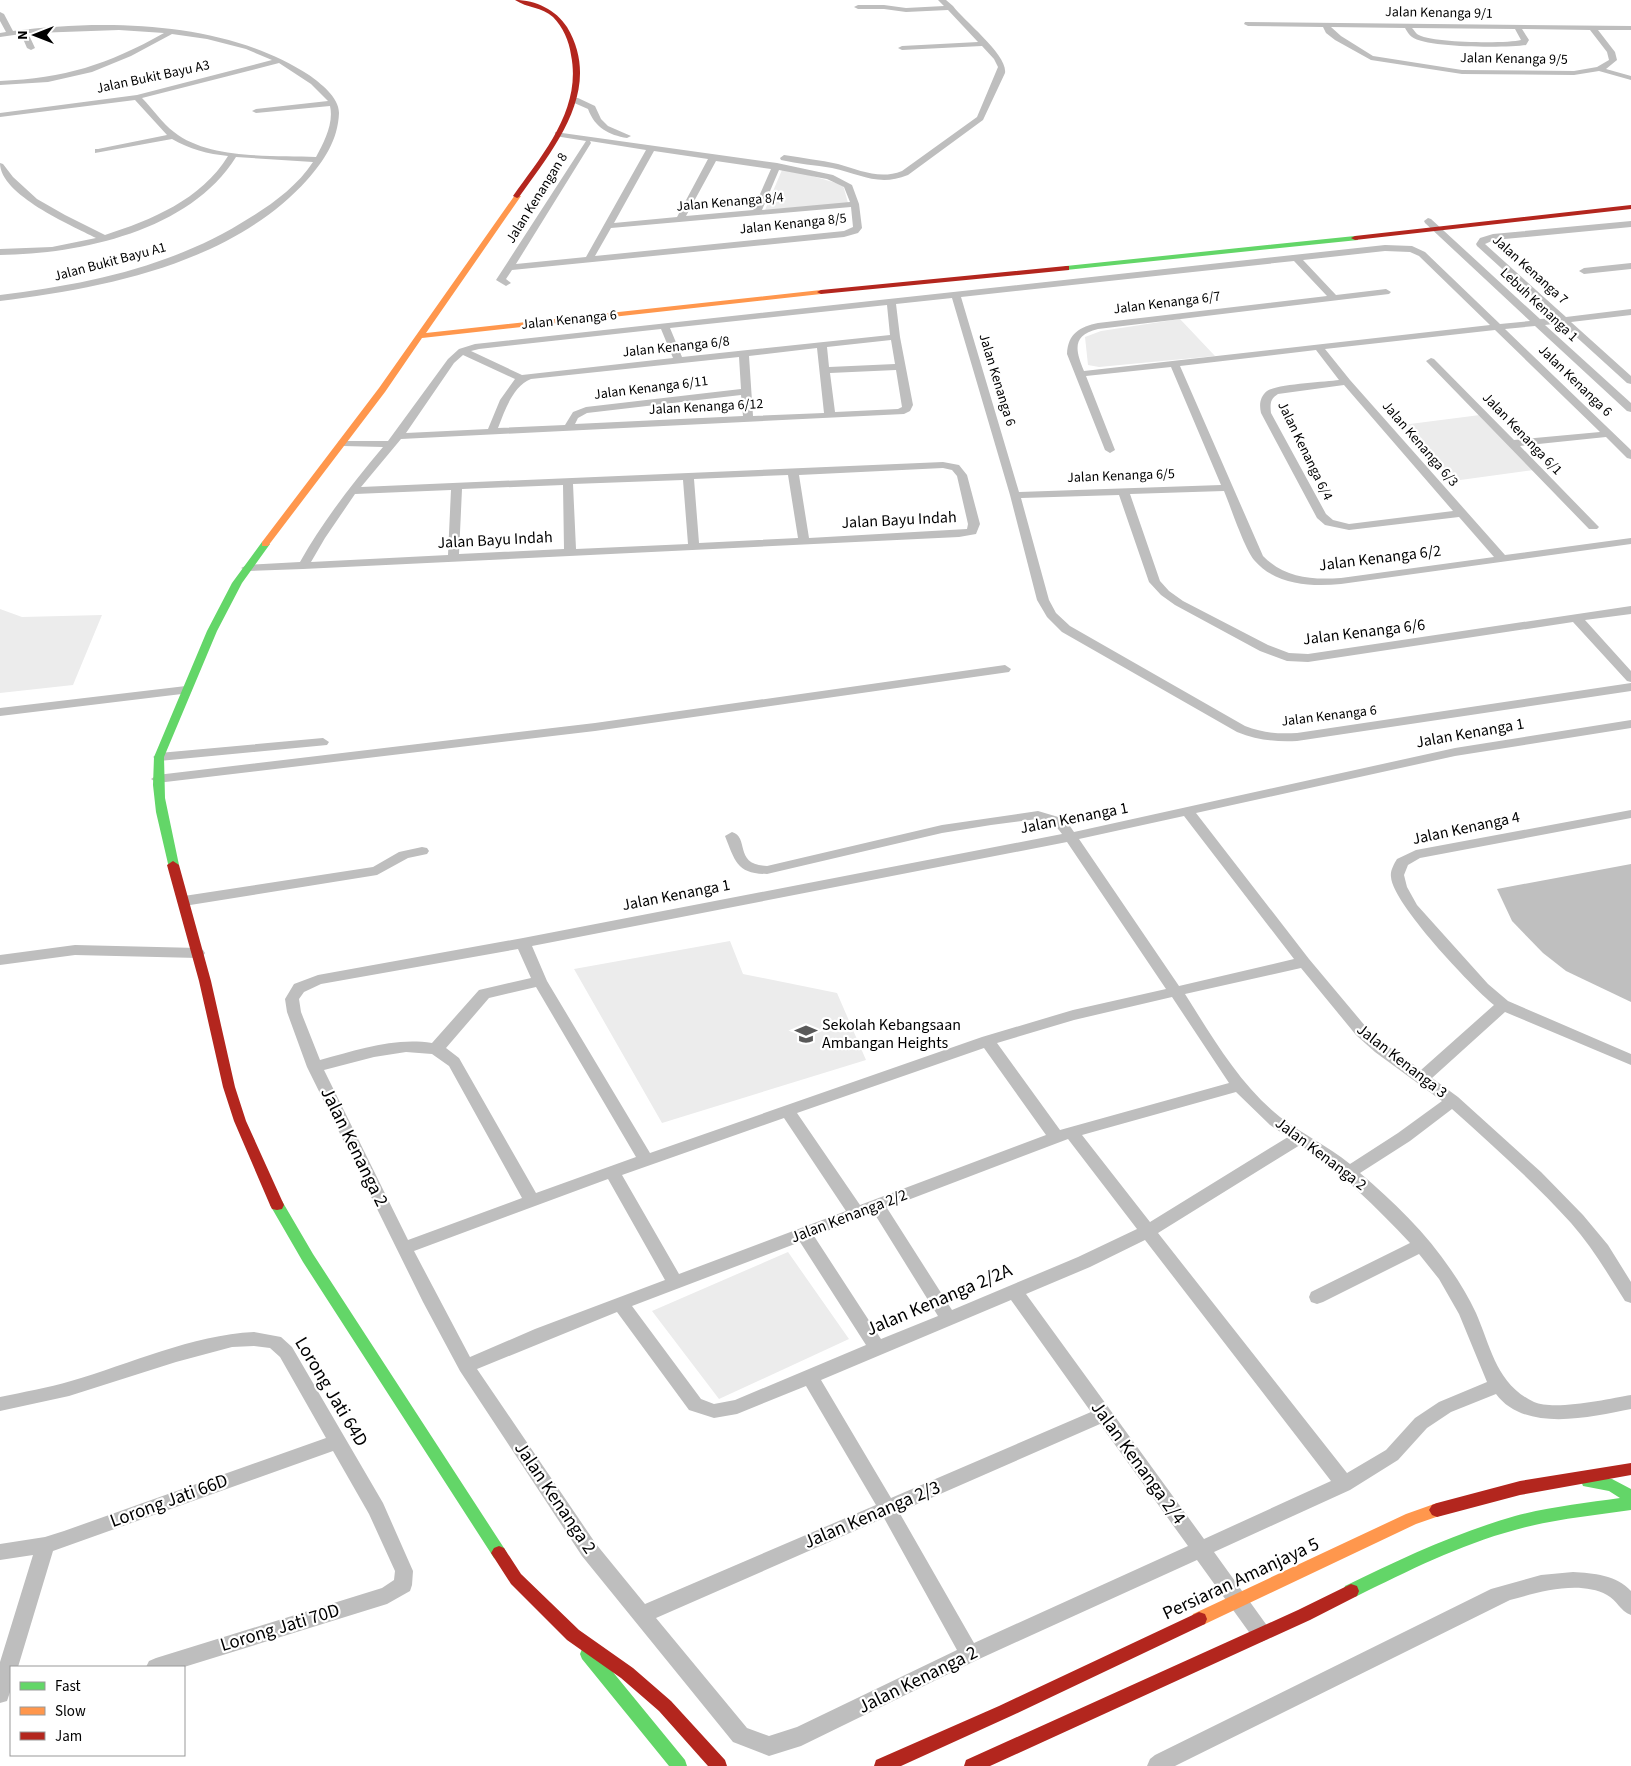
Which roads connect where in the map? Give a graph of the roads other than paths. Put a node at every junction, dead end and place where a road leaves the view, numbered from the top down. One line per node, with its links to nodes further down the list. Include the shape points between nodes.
1 (518, 0): 25 (street, via 553,14 569,35 578,66)
2 (942, 0): 5 (street)
3 (891, 4): 4 (street); 5 (street, via 906,10)
4 (858, 7)
5 (950, 8): 17 (street)
6 (0, 14): 15 (street)
7 (1248, 24): 8 (street, Jalan Kenanga 9/1)
8 (1326, 25): 9 (street, Jalan Kenanga 9/1); 21 (street, Jalan Kenanga 9/5, via 1329,32 1362,54 1384,61 1476,73 1574,73)
9 (1407, 26): 10 (street, Jalan Kenanga 9/1); 10 (street, via 1415,36 1425,39 1497,45 1523,43 1526,40)
10 (1517, 27): 11 (street, Jalan Kenanga 9/1)
11 (1592, 27): 12 (street, Jalan Kenanga 9/1); 21 (street, via 1611,52 1613,60)
12 (1631, 28)
13 (23, 31): 14 (street, via 102,26); 15 (street); 18 (street)
14 (172, 32): 20 (street, via 257,50); 23 (street, via 126,58 79,74)
15 (10, 33): 16 (street)
16 (0, 34)
17 (984, 44): 19 (street); 39 (street, via 1002,67 980,118 905,173 895,178 875,178 838,167)
18 (31, 48)
19 (902, 48)
20 (280, 60): 24 (street, Jalan Bukit Bayu A3); 26 (street, via 309,77)
21 (1600, 69): 22 (street)
22 (1631, 78)
23 (0, 83)
24 (136, 97): 28 (street, Jalan Bukit Bayu A3); 30 (street)
25 (575, 100): 29 (street); 32 (street, via 592,108 595,119 612,134)
26 (332, 103): 27 (street); 38 (street, Jalan Bukit Bayu A1, via 335,112 333,126)
27 (256, 110)
28 (0, 115)
29 (558, 134): 33 (street, Jalan Kenanga 8/5); 66 (street)
30 (174, 136): 35 (street); 37 (street, via 186,144)
31 (587, 143): 53 (street, Jalan Kenangan 8)
32 (700, 146)
33 (652, 147): 36 (street, Jalan Kenanga 8/5); 48 (street)
34 (710, 148): 36 (street)
35 (98, 151)
36 (717, 153): 39 (street, Jalan Kenanga 8/5); 45 (street)
37 (233, 154): 38 (street); 49 (street, via 221,174 195,196)
38 (320, 160): 60 (street, Jalan Bukit Bayu A1, via 279,202 219,240 187,254 156,267 86,285)
39 (778, 162): 42 (street, Jalan Kenanga 8/5, via 842,181 848,185); 44 (street)
40 (0, 166): 49 (street, via 15,185 41,205)
41 (1631, 200): 47 (street)
42 (855, 204): 44 (street, Jalan Kenanga 8/4); 51 (street, Jalan Kenanga 8/5, via 858,228 844,234)
43 (1631, 207): 47 (street)
44 (756, 213): 45 (street, Jalan Kenanga 8/4)
45 (680, 220): 48 (street, Jalan Kenanga 8/4)
46 (1631, 224): 65 (street, Jalan Kenanga 7, via 1493,237 1480,244)
47 (1432, 225): 58 (street); 67 (street, Lebuh Kenanga 1); 70 (street, via 1109,264 759,298)
48 (607, 226): 51 (street)
49 (105, 239): 50 (street, via 49,250)
50 (0, 252)
51 (589, 259): 53 (street, Jalan Kenanga 8/5)
52 (1297, 259): 59 (street, Jalan Kenanga 6); 61 (street); 69 (street, Jalan Kenanga 6, via 1385,248 1412,249 1422,254)
53 (511, 266): 56 (street, Jalan Kenangan 8, via 501,280)
54 (1631, 266): 55 (street)
55 (1584, 271)
56 (506, 284)
57 (1386, 292): 61 (street, Jalan Kenanga 6/7)
58 (696, 294)
59 (956, 295): 62 (street, Jalan Kenanga 6); 104 (street, Jalan Kenanga 6)
60 (0, 298)
61 (1334, 298): 81 (street, Jalan Kenanga 6/7, via 1092,327 1076,334 1071,343)
62 (891, 302): 68 (street, Jalan Kenanga 6); 71 (street, Jalan Kenanga 6/12)
63 (1631, 312): 65 (street)
64 (448, 320): 66 (street)
65 (1564, 320): 67 (street); 83 (street, Jalan Kenanga 7)
66 (428, 322): 70 (street)
67 (1538, 323): 69 (street); 86 (street, Lebuh Kenanga 1)
68 (664, 326): 74 (street, Jalan Kenanga 6, via 497,343); 76 (street)
69 (1498, 327): 73 (street); 91 (street, Jalan Kenanga 6)
70 (419, 336): 93 (street)
71 (895, 337): 72 (street, Jalan Kenanga 6/8); 79 (street, Jalan Kenanga 6/12)
72 (822, 345): 75 (street, Jalan Kenanga 6/8); 80 (street)
73 (1319, 348): 78 (street); 84 (street, Jalan Kenanga 6/3)
74 (462, 351): 82 (street); 92 (street, via 451,361)
75 (744, 354): 76 (street, Jalan Kenanga 6/8); 85 (street)
76 (679, 360): 82 (street, Jalan Kenanga 6/8)
77 (1431, 361): 94 (street, Jalan Kenanga 6/1)
78 (1175, 365): 81 (street); 101 (street, Jalan Kenanga 6/2)
79 (902, 367): 80 (street); 87 (street, Jalan Kenanga 6/12, via 906,409 887,414)
80 (826, 370): 87 (street)
81 (1080, 374): 95 (street, Jalan Kenanga 6/7)
82 (522, 379): 90 (street, via 516,384)
83 (1631, 381)
84 (1346, 382): 105 (street, Jalan Kenanga 6/3); 105 (street, Jalan Kenanga 6/4, via 1275,391 1264,402 1266,413 1320,516 1329,523 1349,527)
85 (746, 391): 88 (street); 89 (street, Jalan Kenanga 6/11, via 586,410 577,413)
86 (1631, 409)
87 (830, 416): 88 (street, Jalan Kenanga 6/12)
88 (748, 419): 89 (street, Jalan Kenanga 6/12)
89 (569, 428): 90 (street, Jalan Kenanga 6/12)
90 (492, 432): 92 (street, Jalan Kenanga 6/12)
91 (1608, 434): 94 (street); 96 (street, Jalan Kenanga 6)
92 (395, 440): 93 (street); 102 (street)
93 (342, 443): 114 (street)
94 (1511, 444): 106 (street, Jalan Kenanga 6/1)
95 (1110, 450)
96 (1631, 456)
97 (793, 471): 98 (street, Jalan Bayu Indah); 108 (street); 108 (street, Jalan Bayu Indah, via 955,467 962,475 974,524 972,532 959,534)
98 (688, 476): 99 (street, Jalan Bayu Indah); 109 (street)
99 (568, 482): 100 (street, Jalan Bayu Indah); 110 (street)
100 (457, 487): 102 (street, Jalan Bayu Indah); 112 (street)
101 (1228, 488): 103 (street, Jalan Kenanga 6/5); 111 (street, Jalan Kenanga 6/2, via 1258,557 1267,567 1285,577 1322,583)
102 (352, 491): 113 (street)
103 (1123, 491): 104 (street, Jalan Kenanga 6/5); 116 (street, Jalan Kenanga 6/6, via 1155,582 1165,593 1264,648 1286,656 1316,657)
104 (1015, 495): 119 (street, Jalan Kenanga 6, via 1043,600 1051,616 1091,644 1256,735 1297,737)
105 (1461, 513): 111 (street, Jalan Kenanga 6/3)
106 (1592, 527)
107 (1631, 541): 111 (street, Jalan Kenanga 6/2)
108 (804, 542): 109 (street, Jalan Bayu Indah)
109 (694, 547): 110 (street, Jalan Bayu Indah)
110 (570, 553): 112 (street, Jalan Bayu Indah)
111 (1501, 558)
112 (454, 559): 113 (street, Jalan Bayu Indah)
113 (303, 566): 114 (street, Jalan Bayu Indah)
114 (247, 568): 120 (street, via 219,617)
115 (1631, 610): 116 (street, Jalan Kenanga 6/6)
116 (1577, 618): 118 (street)
117 (1005, 669): 125 (street, via 614,725)
118 (1631, 678)
119 (1631, 687)
120 (186, 690): 121 (street); 124 (street)
121 (0, 712)
122 (1631, 724): 126 (street, Jalan Kenanga 1, via 1455,752)
123 (323, 742): 124 (street)
124 (159, 757): 125 (street)
125 (156, 779): 131 (street, via 161,819)
126 (1188, 812): 129 (street, Jalan Kenanga 1); 135 (street, Jalan Kenanga 3)
127 (1631, 814): 138 (street, Jalan Kenanga 4, via 1416,854 1402,862 1396,875 1412,908 1483,988)
128 (732, 836): 129 (street, Jalan Kenanga 2, via 743,864 752,871 942,829 1038,815 1060,822)
129 (1070, 837): 132 (street, Jalan Kenanga 1); 137 (street, Jalan Kenanga 2)
130 (422, 850): 131 (street, via 404,855 377,871)
131 (184, 901): 133 (street)
132 (523, 944): 136 (street); 142 (street, Jalan Kenanga 2, via 318,980 299,988 292,999 294,1012)
133 (198, 953): 134 (street, via 75,950); 187 (street, via 229,1087 240,1122 273,1197 308,1258 516,1579)
134 (0, 960)
135 (1304, 962): 137 (street); 143 (street, Jalan Kenanga 3, via 1361,1031)
136 (540, 981): 140 (street, via 484,994); 149 (street)
137 (1175, 990): 139 (street, via 1073,1015); 144 (street, Jalan Kenanga 2)
138 (1503, 1005): 141 (street); 143 (street)
139 (987, 1041): 146 (street); 147 (street)
140 (436, 1049): 142 (street, via 381,1050); 152 (street, via 454,1062)
141 (1631, 1060)
142 (314, 1067): 158 (street, Jalan Kenanga 2)
143 (1422, 1078): 145 (street, Jalan Kenanga 3)
144 (1240, 1086): 147 (street, Jalan Kenanga 2/2); 148 (street, Jalan Kenanga 2, via 1275,1121)
145 (1453, 1101): 151 (street); 161 (street, Jalan Kenanga 3, via 1577,1219 1602,1250)
146 (788, 1112): 149 (street); 154 (street)
147 (1064, 1135): 153 (street, Jalan Kenanga 2/2); 155 (street)
148 (1299, 1138): 151 (street, Jalan Kenanga 2); 155 (street, Jalan Kenanga 2/2A)
149 (646, 1160): 150 (street)
150 (612, 1172): 152 (street); 159 (street)
151 (1350, 1172): 157 (street, Jalan Kenanga 2)
152 (532, 1201): 158 (street)
153 (877, 1205): 154 (street, Jalan Kenanga 2/2); 164 (street)
154 (856, 1213): 156 (street, Jalan Kenanga 2/2)
155 (1148, 1230): 160 (street, Jalan Kenanga 2/2A); 175 (street)
156 (804, 1233): 159 (street, Jalan Kenanga 2/2); 165 (street)
157 (1422, 1245): 162 (street); 168 (street, Jalan Kenanga 2, via 1460,1299)
158 (404, 1248): 166 (street, Jalan Kenanga 2)
159 (675, 1284): 163 (street, Jalan Kenanga 2/2)
160 (1015, 1292): 164 (street, Jalan Kenanga 2/2A); 171 (street, Jalan Kenanga 2/4)
161 (1631, 1296)
162 (1317, 1297)
163 (621, 1304): 166 (street, Jalan Kenanga 2/2); 167 (street, Jalan Kenanga 2/2A, via 695,1405 714,1411 737,1407)
164 (949, 1319): 165 (street, Jalan Kenanga 2/2A)
165 (878, 1349): 167 (street, Jalan Kenanga 2/2A)
166 (466, 1366): 185 (street, Jalan Kenanga 2, via 589,1550)
167 (810, 1377): 178 (street)
168 (1498, 1385): 169 (street, Jalan Kenanga 2, via 1507,1395 1531,1409 1549,1413); 175 (street, Jalan Kenanga 2, via 1420,1423 1392,1455)
169 (1631, 1402)
170 (0, 1404): 172 (street, Lorong Jati 64D, via 69,1390 232,1340 254,1339 275,1342 286,1352)
171 (1102, 1415): 178 (street, Jalan Kenanga 2/3); 180 (street, Jalan Kenanga 2/4)
172 (336, 1442): 179 (street, Lorong Jati 66D); 182 (street, Lorong Jati 64D, via 376,1509 404,1571)
173 (1631, 1469): 174 (street, Persiaran Amanjaya 5)
174 (1571, 1478): 176 (street, via 1612,1485); 183 (street, Persiaran Amanjaya 5, via 1450,1505 1411,1519)
175 (1344, 1484): 180 (street, Jalan Kenanga 2)
176 (1631, 1497)
177 (1631, 1503): 186 (street, via 1540,1517 1490,1531 1408,1562)
178 (887, 1509): 185 (street, Jalan Kenanga 2/3); 188 (street)
179 (45, 1545): 181 (street, Lorong Jati 66D); 189 (street)
180 (1201, 1548): 183 (street, Jalan Kenanga 2/4); 188 (street, Jalan Kenanga 2)
181 (0, 1552)
182 (403, 1585): 190 (street, Lorong Jati 70D, via 387,1594)
183 (1238, 1599): 186 (street, Jalan Kenanga 2/4); 195 (street, Persiaran Amanjaya 5)
184 (1631, 1606): 197 (street, via 1615,1589 1589,1581 1526,1586 1498,1595)
185 (641, 1615): 188 (street, Jalan Kenanga 2, via 740,1735 768,1746 802,1736)
186 (1262, 1633): 196 (street)
187 (573, 1634): 193 (street); 194 (street, via 627,1673 665,1706)
188 (970, 1654)
189 (12, 1666)
190 (159, 1666)
191 (10, 1672): 192 (street)
192 (5, 1690)
193 (679, 1766)
194 (719, 1766)
195 (882, 1766)
196 (972, 1766)
197 (1157, 1766)

